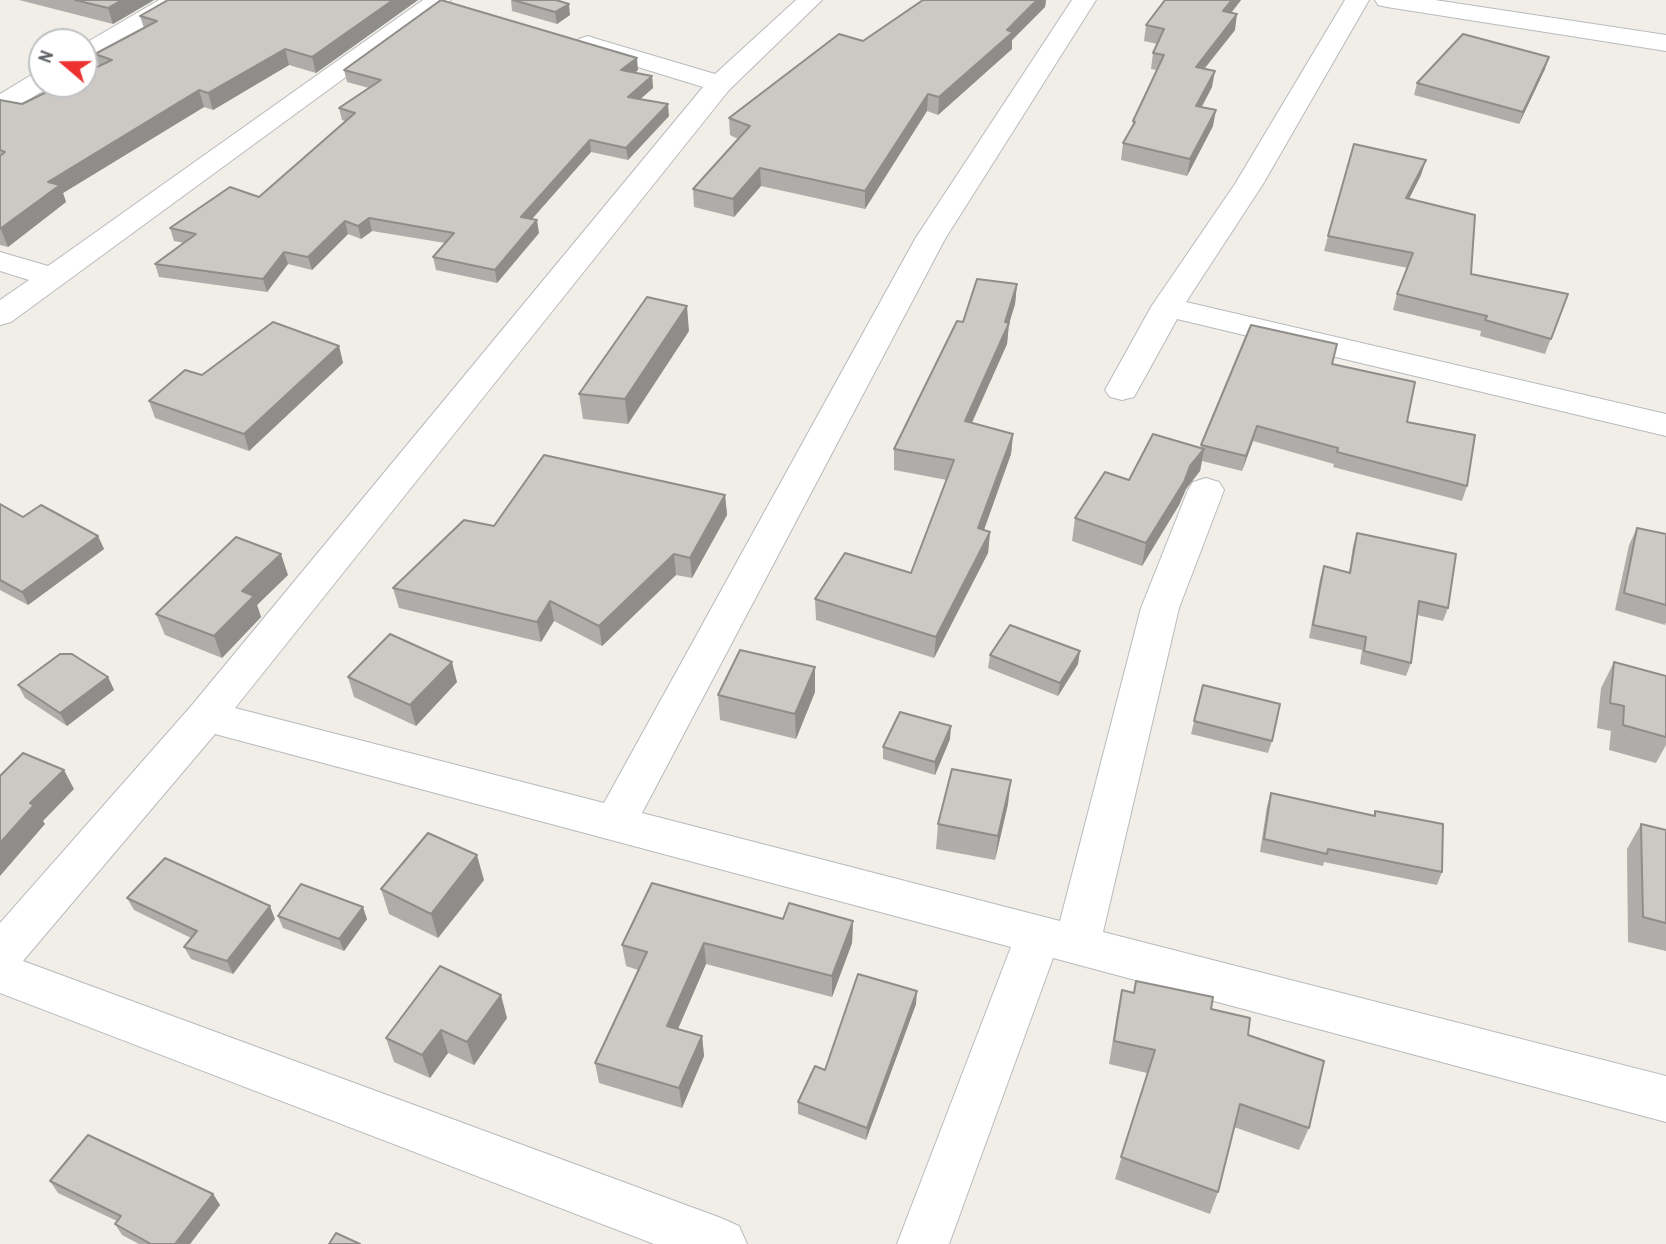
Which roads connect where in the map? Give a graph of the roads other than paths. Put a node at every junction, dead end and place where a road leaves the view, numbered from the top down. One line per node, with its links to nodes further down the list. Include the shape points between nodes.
1 (177, 0): 10 (street)
2 (440, 0): 7 (street); 15 (street)
3 (810, 0): 11 (street)
4 (1084, 0): 22 (street, via 930,239)
5 (1357, 0): 16 (street, via 1248,184)
6 (1387, 0): 9 (street)
7 (467, 8)
8 (561, 36): 11 (street)
9 (1666, 43)
10 (98, 47)
11 (720, 84): 21 (street)
12 (28, 88): 13 (street)
13 (0, 105)
14 (0, 261): 15 (street)
15 (51, 277): 17 (street)
16 (1167, 307): 18 (street); 19 (street)
17 (0, 315)
18 (1122, 390)
19 (1666, 425)
20 (1206, 490): 23 (street, via 1160,608)
21 (206, 716): 22 (street); 24 (street)
22 (615, 823): 23 (street)
23 (1058, 940): 26 (street); 28 (street)
24 (0, 955)
25 (0, 973): 27 (street)
26 (1666, 1099)
27 (721, 1244)
28 (923, 1244)

